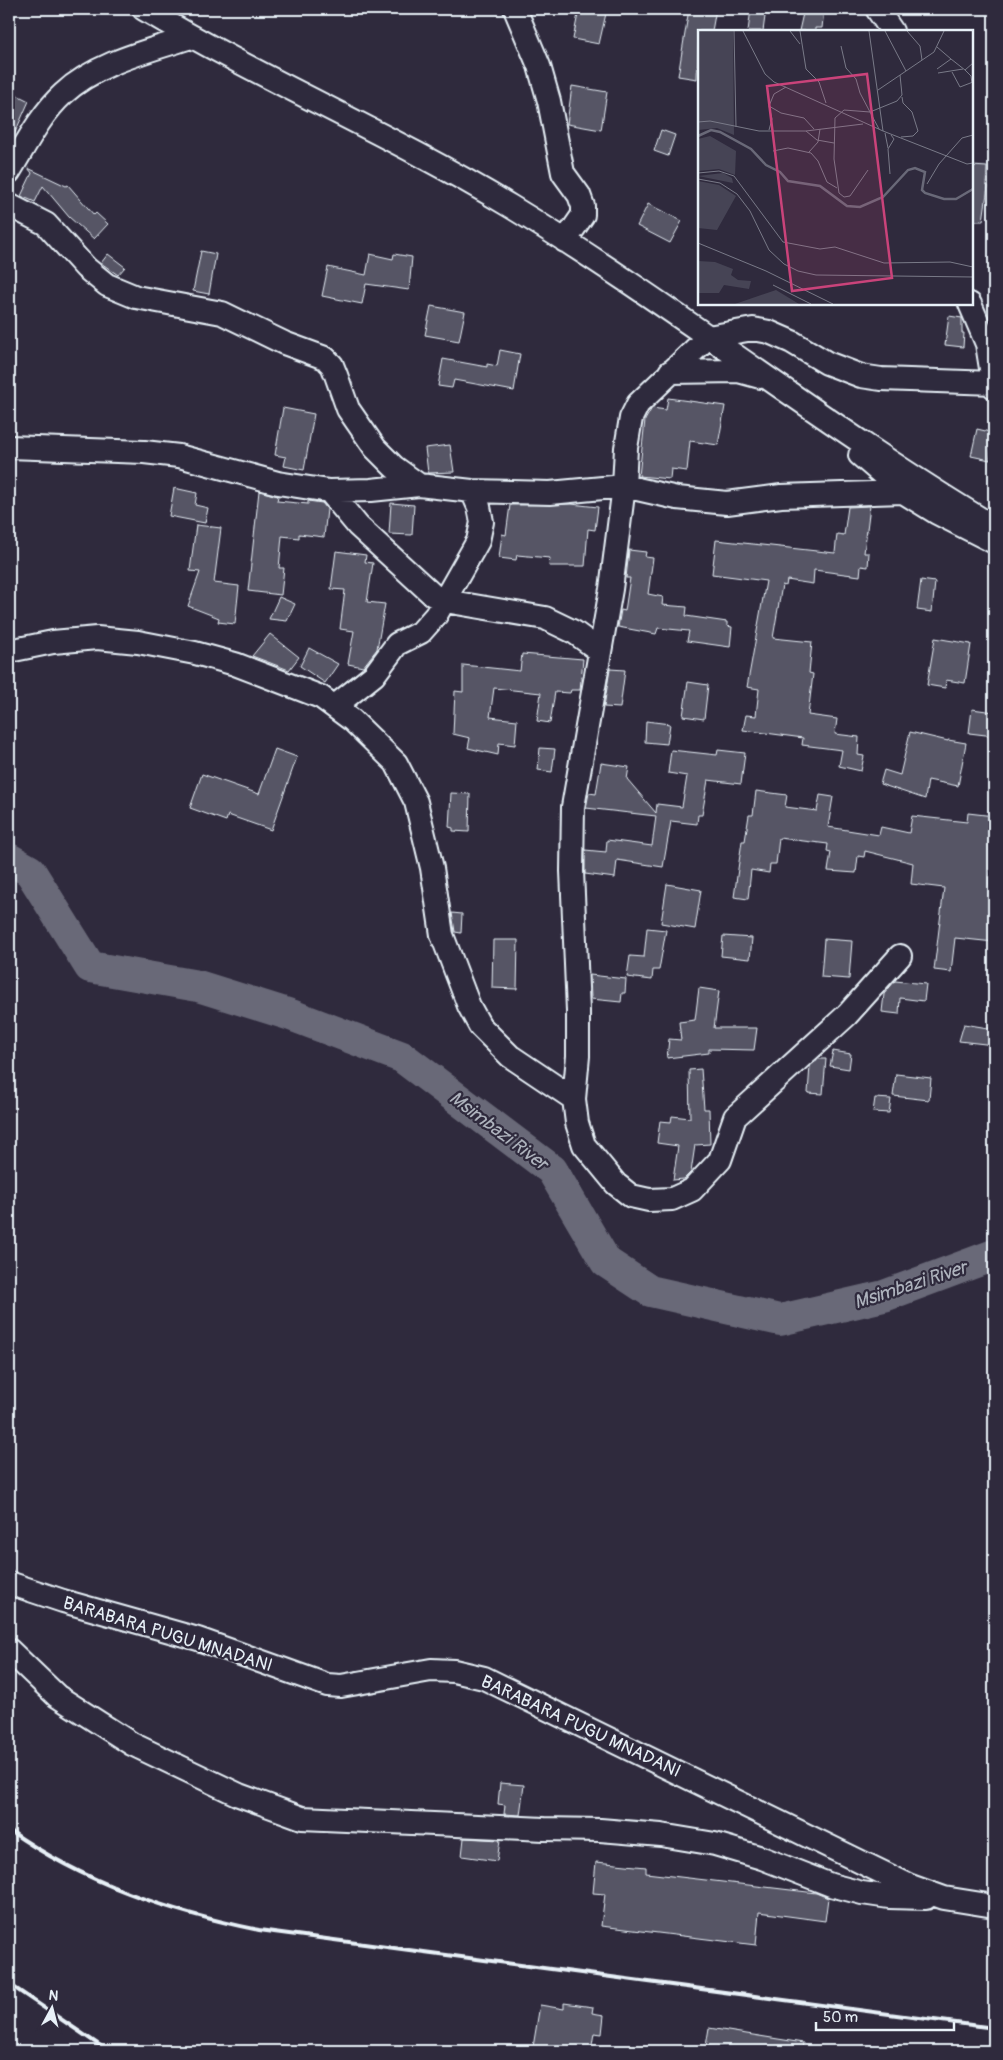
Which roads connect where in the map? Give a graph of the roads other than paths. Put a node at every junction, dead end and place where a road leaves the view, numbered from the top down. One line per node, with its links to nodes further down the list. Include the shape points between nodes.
1 (144, 9): 5 (street)
2 (515, 9): 8 (street, via 527,34 549,102 564,173 583,206 583,215)
3 (877, 9): 4 (street)
4 (891, 30)
5 (191, 37): 6 (street, via 86,76 62,94 45,114); 8 (street, via 507,204)
6 (9, 172)
7 (9, 205): 14 (street, via 46,224 86,268 107,285 136,297 222,313 284,343 325,358 334,370 348,409 375,448)
8 (565, 240): 10 (street)
9 (970, 305): 12 (street, via 987,344)
10 (708, 337): 11 (street); 12 (street, via 738,330 761,330 861,376); 19 (street, via 938,493)
11 (670, 372): 15 (street, via 638,404 631,418); 18 (street, via 738,371 759,376 810,413)
12 (994, 384)
13 (9, 448): 16 (street, via 170,455 278,483)
14 (419, 485): 16 (street); 17 (street)
15 (624, 486): 17 (street, via 550,493); 18 (street, via 677,498 727,503 781,496); 23 (street, via 612,589)
16 (329, 491): 21 (street, via 343,511 425,589)
17 (472, 491): 21 (street, via 482,522 478,541)
18 (903, 492): 20 (street)
19 (994, 527)
20 (994, 542)
21 (445, 601): 23 (street, via 545,618 574,632); 24 (street, via 429,625 397,644 374,675)
22 (9, 651): 24 (street, via 97,638 138,642 235,664 322,697)
23 (600, 652): 26 (street, via 573,807 572,871 578,1011)
24 (335, 706): 26 (street, via 396,763 416,802 432,868 442,935 480,1026 510,1056)
25 (900, 956): 26 (street, via 847,1015 735,1117 716,1166 692,1190 672,1199 649,1200 630,1196 616,1184 584,1145)
26 (574, 1099)
27 (9, 1584): 29 (street, BARABARA PUGU MNADANI, via 198,1640 326,1684 341,1686 431,1670 454,1670 484,1678 901,1882)
28 (9, 1650): 29 (street, via 57,1696 132,1744 239,1795 302,1818 661,1835 715,1844 762,1858 831,1886 862,1893)
29 (944, 1898): 30 (street, BARABARA PUGU MNADANI)
30 (994, 1906)

